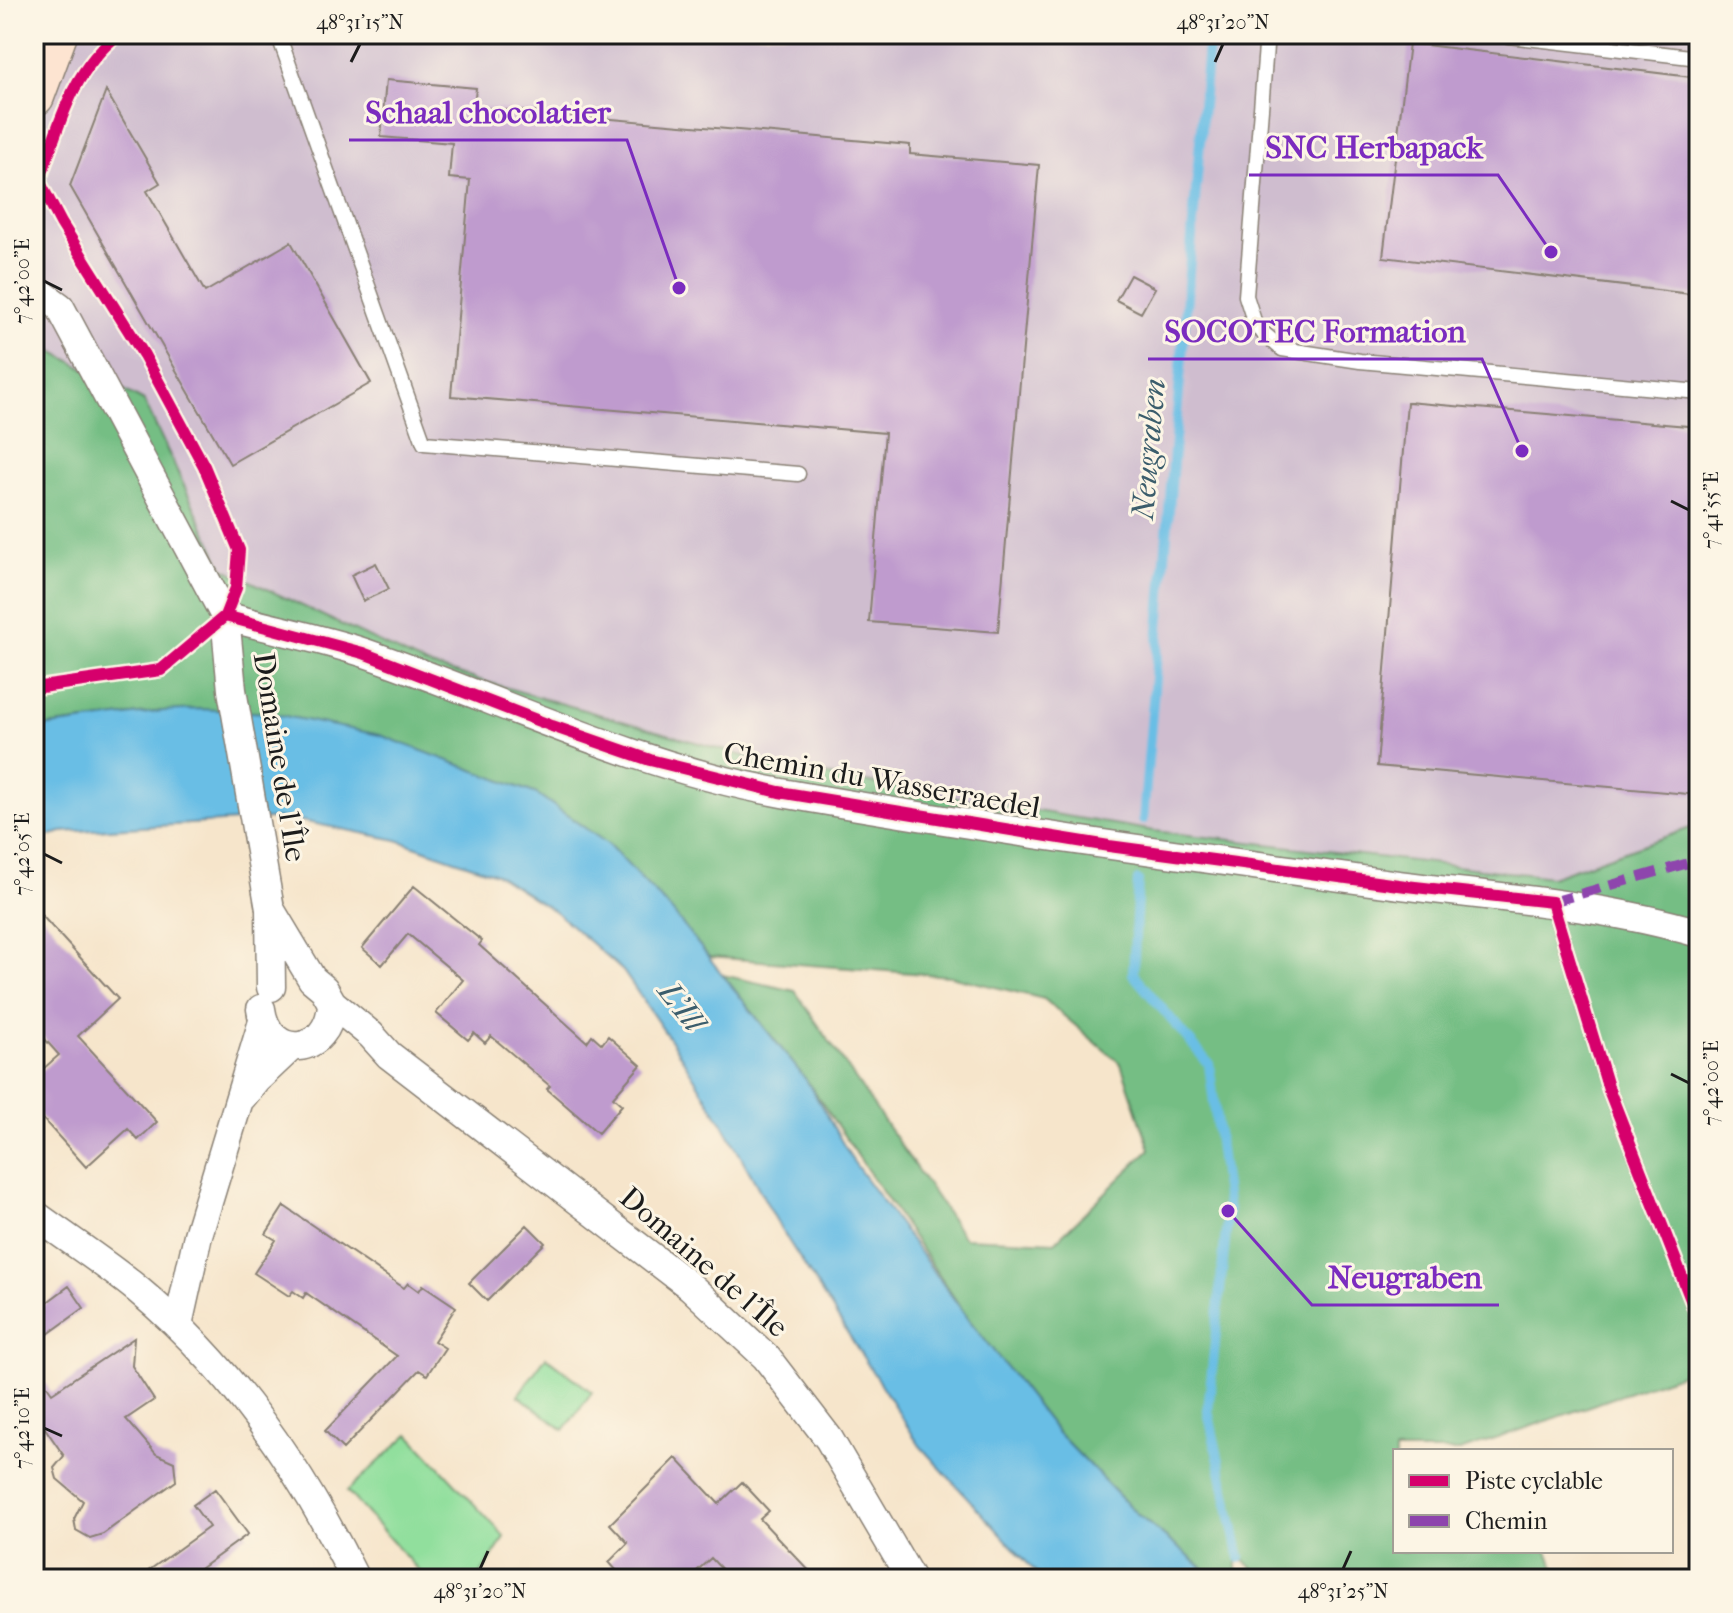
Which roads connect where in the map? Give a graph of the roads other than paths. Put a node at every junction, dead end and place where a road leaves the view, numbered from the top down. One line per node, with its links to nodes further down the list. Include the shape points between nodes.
1 (57, 34): 6 (street)
2 (278, 34): 9 (lane, via 424,443)
3 (1267, 34): 8 (lane, via 1246,296 1256,327 1282,349)
4 (1491, 34): 5 (lane)
5 (1699, 58)
6 (34, 96)
7 (34, 288): 10 (street, via 60,307)
8 (1699, 392)
9 (798, 474)
10 (225, 616): 11 (street, Chemin du Wasserraedel, via 363,653 650,760 779,792 1109,846); 12 (street, Domaine de l'Île, via 232,690)
11 (1552, 902): 13 (street, Chemin du Wasserraedel, via 1652,919); 23 (lane, via 1609,1090)
12 (270, 909): 14 (street, Domaine de l'Île); 15 (street, Domaine de l'Île)
13 (1699, 933)
14 (312, 979): 15 (street, via 297,975); 16 (street, Domaine de l'Île)
15 (271, 987): 17 (street, via 261,1009)
16 (332, 1003): 18 (street); 20 (street, Domaine de l'Île)
17 (263, 1021): 19 (street, via 268,1033); 21 (street)
18 (320, 1038): 19 (street); 20 (street, Domaine de l'Île, via 357,1042)
19 (292, 1046): 21 (street)
20 (389, 1055): 26 (street, Domaine de l'Île, via 691,1287 766,1357 829,1439)
21 (240, 1100): 24 (street, via 198,1235)
22 (34, 1214): 24 (street)
23 (1699, 1320)
24 (178, 1325): 25 (street, via 285,1456)
25 (355, 1579)
26 (911, 1579)

